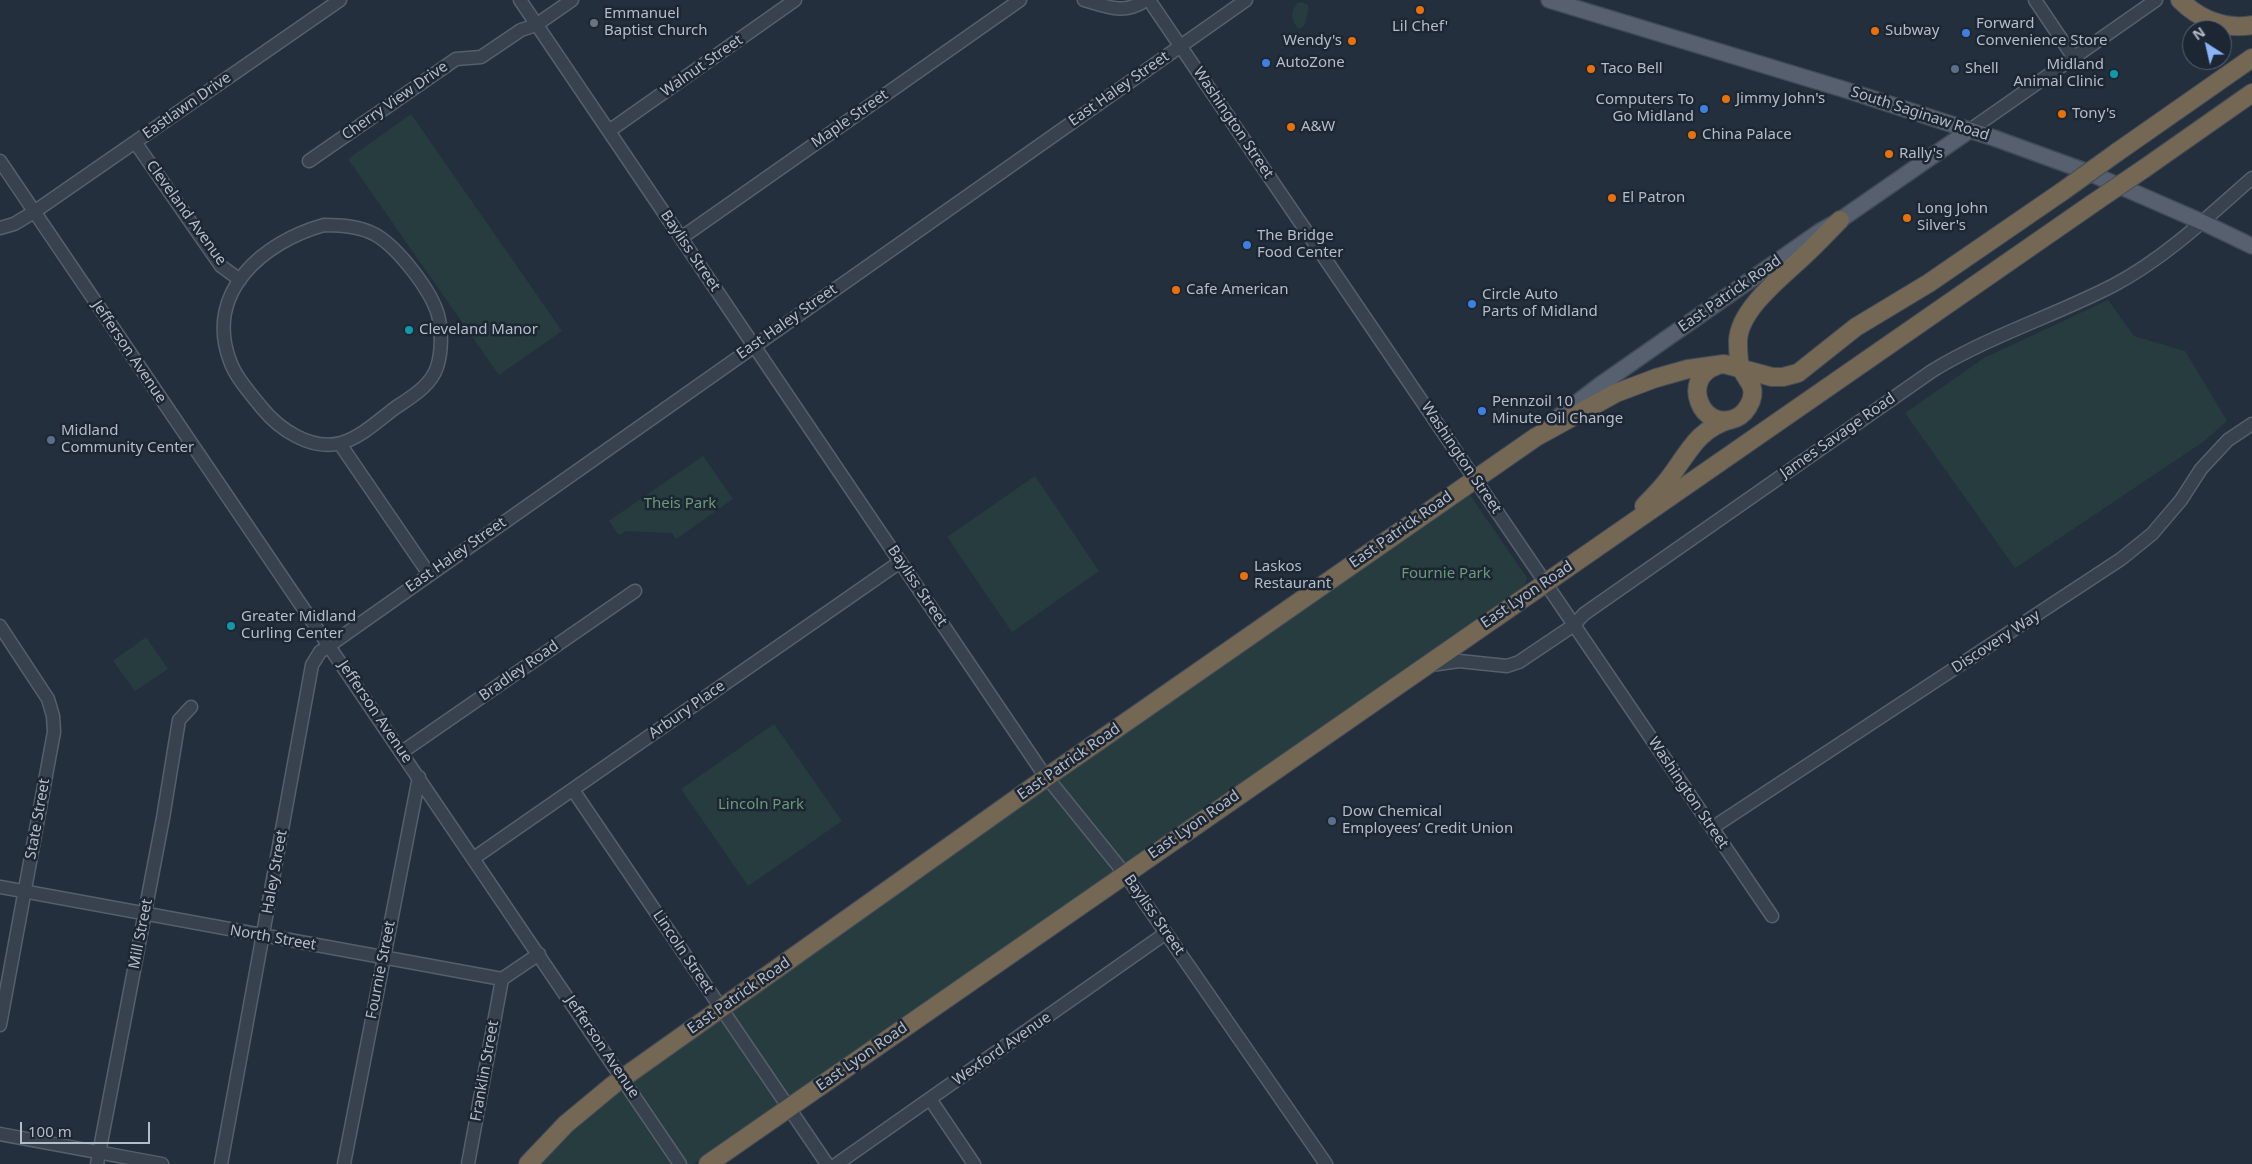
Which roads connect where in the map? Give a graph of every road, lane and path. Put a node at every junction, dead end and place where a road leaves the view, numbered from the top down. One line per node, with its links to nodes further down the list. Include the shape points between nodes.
1 (340, 0): 22 (street, Eastlawn Drive)
2 (520, 0): 14 (street, Bayliss Street)
3 (572, 0): 14 (street, Cherry View Drive)
4 (796, 0): 21 (street, Walnut Street)
5 (1020, 0): 30 (street, Maple Street)
6 (1084, 0): 7 (street, via 1124,9)
7 (1146, 0)
8 (1150, 0): 16 (street, Washington Street)
9 (1246, 0): 16 (street, East Haley Street)
10 (1549, 0): 20 (main road, South Saginaw Road)
11 (2035, 0): 17 (street)
12 (2156, 0): 17 (street, East Patrick Road)
13 (2180, 0): 15 (highway, via 2199,16 2214,22)
14 (536, 25): 21 (street, Bayliss Street); 23 (street, Cherry View Drive, via 521,30 481,57 456,59)
15 (2252, 25)
16 (1181, 45): 35 (street, East Haley Street); 42 (street, Washington Street)
17 (2074, 58): 20 (street, East Patrick Road)
18 (2252, 58): 37 (highway, bridge, via 1938,277 1865,321 1802,370 1778,377)
19 (2252, 93): 43 (highway, East Lyon Road, bridge)
20 (1970, 130): 27 (main road, East Patrick Road); 28 (main road, South Saginaw Road, via 2086,171)
21 (609, 131): 30 (street, Bayliss Street)
22 (135, 142): 26 (street, Eastlawn Drive); 34 (street, Cleveland Avenue, via 220,266)
23 (309, 161)
24 (0, 162): 26 (street, Jefferson Avenue)
25 (2252, 178): 28 (street, James Savage Road)
26 (34, 212): 29 (street, Eastlawn Drive); 50 (street, Jefferson Avenue)
27 (1840, 220): 32 (main road, East Patrick Road); 33 (highway)
28 (2202, 222): 31 (main road, South Saginaw Road); 48 (street, James Savage Road, via 2114,285 1978,346 1932,371 1584,614)
29 (0, 228)
30 (681, 238): 35 (street, Bayliss Street)
31 (2252, 246)
32 (1782, 258): 33 (highway); 41 (main road, East Patrick Road, via 1600,385)
33 (1781, 277): 37 (highway, via 1753,306 1743,324 1738,339)
34 (240, 280): 40 (street, via 226,306 223,324 230,363 243,384 283,429 319,444); 40 (street, via 264,253 278,243 311,228 342,225 375,235 390,247 425,289 438,315 441,347 437,368 418,392)
35 (754, 346): 44 (street, Bayliss Street); 45 (street, East Haley Street)
36 (1724, 364): 37 (highway); 38 (highway, via 1703,374 1696,395 1708,415 1718,420); 41 (highway, via 1678,372 1625,389)
37 (1742, 370): 38 (highway, via 1751,384 1752,396 1745,411)
38 (1730, 420): 43 (highway, via 1716,424 1702,434)
39 (2252, 424): 57 (street, Discovery Way, via 2228,440 2201,469 2181,500 2152,534 2121,559)
40 (340, 444): 45 (street)
41 (1514, 451): 42 (highway, East Patrick Road)
42 (1475, 478): 46 (street, Washington Street); 55 (highway, East Patrick Road)
43 (1626, 528): 46 (highway, East Lyon Road)
44 (900, 562): 55 (street, Bayliss Street); 56 (street, Arbury Place)
45 (429, 574): 50 (street, East Haley Street)
46 (1546, 583): 48 (street, Washington Street); 51 (highway, East Lyon Road)
47 (635, 591): 53 (street, Bradley Road)
48 (1574, 625): 51 (street, James Savage Road, via 1519,662 1507,666 1459,661); 57 (street, Washington Street)
49 (0, 626): 61 (street, State Street, via 48,700 53,716 54,732)
50 (328, 644): 53 (street, Jefferson Avenue); 65 (street, Haley Street, via 312,665)
51 (1421, 667): 59 (highway, East Lyon Road)
52 (191, 707): 62 (street, Mill Street, via 179,720)
53 (402, 752): 54 (street, Jefferson Avenue)
54 (419, 777): 58 (street, Jefferson Avenue); 67 (street, Fournie Street)
55 (1047, 778): 59 (street, Bayliss Street); 69 (highway, East Patrick Road)
56 (573, 790): 58 (street, Arbury Place); 69 (street, Lincoln Street)
57 (1712, 828): 63 (street, Washington Street)
58 (474, 858): 66 (street, Jefferson Avenue)
59 (1125, 874): 64 (street, Bayliss Street); 73 (highway, East Lyon Road)
60 (0, 888): 61 (street, North Street)
61 (25, 892): 62 (street, North Street); 70 (street, State Street)
62 (144, 914): 65 (street, North Street); 75 (street, Mill Street)
63 (1772, 916)
64 (1166, 933): 72 (street, Wexford Avenue); 86 (street, Bayliss Street)
65 (263, 936): 67 (street, North Street); 77 (street, Haley Street)
66 (539, 954): 68 (street); 71 (street, Jefferson Avenue)
67 (383, 958): 68 (street, North Street); 78 (street, Fournie Street)
68 (502, 979): 79 (street, Franklin Street)
69 (722, 1009): 71 (highway, East Patrick Road); 73 (street, Lincoln Street)
70 (0, 1025)
71 (622, 1079): 80 (highway, East Patrick Road, via 566,1124); 81 (street, Jefferson Avenue)
72 (930, 1099): 84 (street, Wexford Avenue); 85 (street)
73 (789, 1108): 82 (highway, East Lyon Road); 83 (street, Lincoln Street)
74 (0, 1134): 75 (street)
75 (99, 1158): 76 (street)
76 (162, 1164)
77 (221, 1164)
78 (344, 1164)
79 (468, 1164)
80 (528, 1164)
81 (680, 1164)
82 (708, 1164)
83 (827, 1164)
84 (837, 1164)
85 (974, 1164)
86 (1326, 1164)

